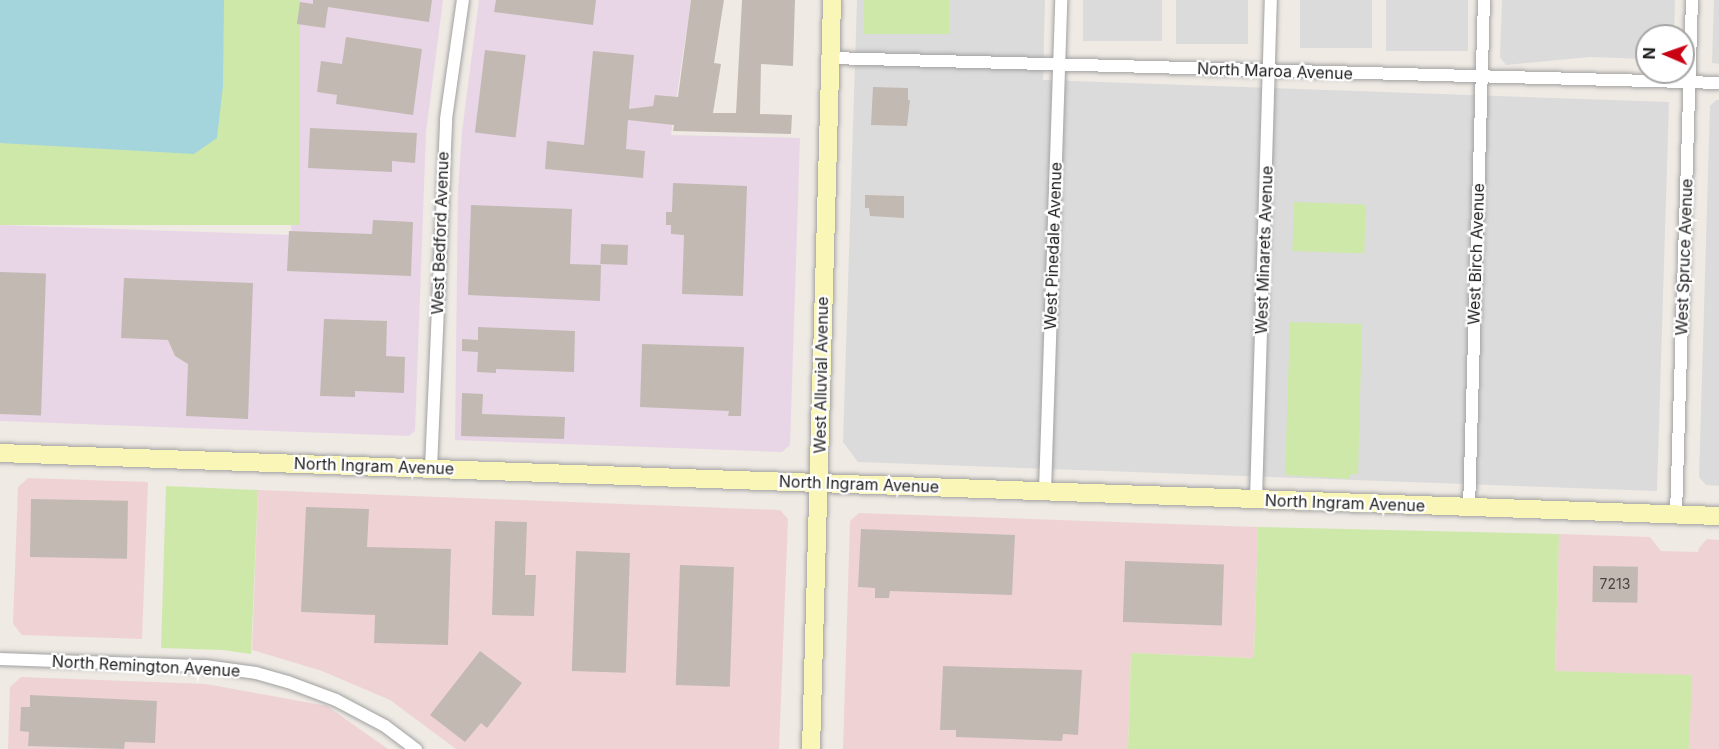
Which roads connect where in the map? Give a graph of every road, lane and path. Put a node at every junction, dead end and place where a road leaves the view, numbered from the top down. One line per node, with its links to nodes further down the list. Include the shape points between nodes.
1 (463, 0): 17 (street, West Bedford Avenue, via 445,130)
2 (832, 0): 8 (street, West Alluvial Avenue)
3 (1061, 0): 9 (street, West Pinedale Avenue)
4 (1271, 0): 10 (street, West Minarets Avenue)
5 (1484, 0): 11 (street, West Birch Avenue)
6 (1692, 0): 7 (street, West Spruce Avenue)
7 (1691, 24)
8 (831, 58): 9 (street, North Maroa Avenue); 18 (street, West Alluvial Avenue)
9 (1059, 64): 10 (street, North Maroa Avenue); 19 (street, West Pinedale Avenue)
10 (1269, 70): 11 (street, North Maroa Avenue); 20 (street, West Minarets Avenue)
11 (1482, 76): 12 (street, North Maroa Avenue); 21 (street, West Birch Avenue)
12 (1635, 80)
13 (1695, 82): 14 (street, North Maroa Avenue)
14 (1719, 83)
15 (1689, 84): 22 (street, West Spruce Avenue)
16 (0, 453): 17 (street, North Ingram Avenue)
17 (431, 468): 18 (street, North Ingram Avenue)
18 (820, 483): 19 (street, North Ingram Avenue); 26 (street, West Alluvial Avenue)
19 (1045, 491): 20 (street, North Ingram Avenue)
20 (1256, 499): 21 (street, North Ingram Avenue)
21 (1469, 508): 22 (street, North Ingram Avenue)
22 (1676, 514): 23 (street, North Ingram Avenue)
23 (1719, 516)
24 (0, 659): 25 (street, North Remington Avenue, via 205,666 256,673 336,700 386,726)
25 (416, 749)
26 (811, 749)

